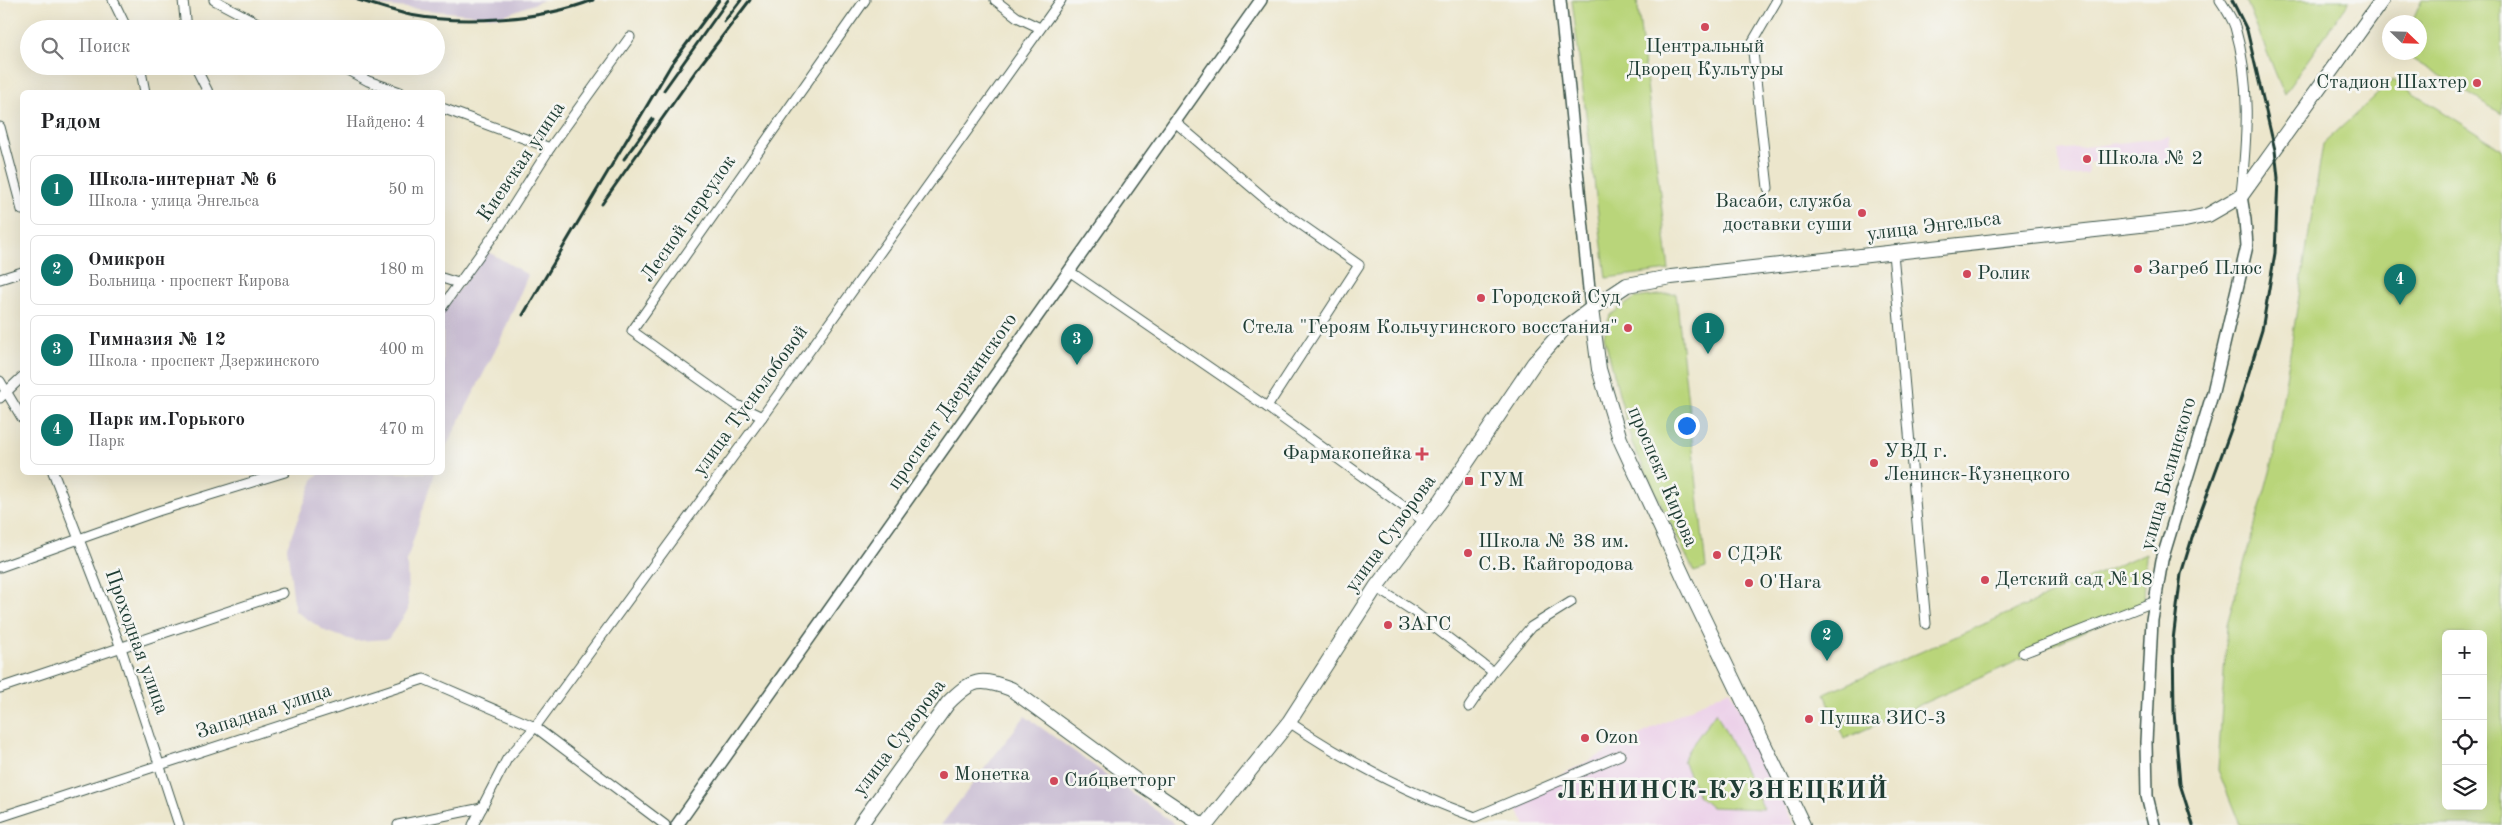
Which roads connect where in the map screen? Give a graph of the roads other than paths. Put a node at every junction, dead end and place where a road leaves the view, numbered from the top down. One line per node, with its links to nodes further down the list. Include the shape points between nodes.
1 (113, 0): 12 (street)
2 (183, 0): 13 (street)
3 (214, 0): 14 (street)
4 (865, 0): 44 (street, Лесной переулок, via 632,332 735,404)
5 (995, 0): 15 (street, via 1017,17)
6 (1061, 0): 15 (street, улица Туснолобовой)
7 (1261, 0): 24 (street, проспект Дзержинского)
8 (1560, 0): 38 (street, проспект Кирова)
9 (1777, 0): 27 (street, via 1752,43)
10 (2220, 0): 28 (street, via 2234,26 2246,84 2247,141)
11 (2382, 0): 28 (main road)
12 (123, 20)
13 (185, 20)
14 (252, 20)
15 (1040, 28): 44 (street, улица Туснолобовой)
16 (630, 36): 26 (street, Киевская улица)
17 (142, 75): 20 (street)
18 (200, 75): 21 (street)
19 (357, 75): 22 (street)
20 (145, 90)
21 (207, 90)
22 (394, 90)
23 (445, 109): 26 (street)
24 (1175, 122): 31 (street, проспект Дзержинского); 42 (street, via 1269,202 1360,265)
25 (0, 127): 29 (street)
26 (550, 148): 35 (street, Киевская улица, via 501,225)
27 (1768, 188)
28 (2240, 196): 30 (main road, улица Энгельса, via 2208,215 2185,220); 52 (street, улица Белинского, via 2247,246 2213,392 2162,560)
29 (20, 202)
30 (1893, 252): 36 (main road, улица Энгельса, via 1671,277); 54 (street)
31 (1069, 271): 42 (street); 70 (street, проспект Дзержинского)
32 (20, 273): 33 (street)
33 (0, 279)
34 (445, 279): 35 (street)
35 (458, 284): 37 (street, Киевская улица)
36 (1627, 285): 38 (main road, улица Суворова)
37 (445, 303)
38 (1590, 309): 47 (main road, улица Суворова, via 1563,330 1534,363); 74 (main road, проспект Кирова, via 1599,368 1620,439)
39 (20, 379): 41 (street)
40 (0, 381): 41 (street)
41 (3, 396): 43 (street)
42 (1267, 407): 47 (street)
43 (20, 416)
44 (762, 417): 61 (street, улица Туснолобовой)
45 (54, 475): 48 (street, Проходная улица)
46 (275, 475): 48 (street)
47 (1425, 522): 50 (main road, улица Суворова)
48 (80, 538): 49 (street); 55 (street, Проходная улица)
49 (0, 567)
50 (1376, 587): 57 (street); 60 (main road, улица Суворова)
51 (283, 593): 55 (street)
52 (2156, 601): 56 (street); 75 (street, улица Белинского, via 2152,620 2146,742 2147,796)
53 (1571, 602): 57 (street, via 1531,627)
54 (1926, 624)
55 (121, 648): 58 (street); 63 (street, Проходная улица)
56 (2023, 653)
57 (1493, 672): 59 (street)
58 (0, 688)
59 (1470, 707)
60 (1289, 722): 62 (street, via 1386,781 1475,817); 73 (main road, улица Суворова)
61 (535, 727): 63 (street, Западная улица, via 424,679); 64 (street, улица Туснолобовой, via 507,759); 69 (street, Западная улица)
62 (1620, 755)
63 (161, 764): 65 (street, Западная улица); 66 (street, Проходная улица)
64 (482, 808): 67 (street); 68 (street, улица Туснолобовой)
65 (0, 817)
66 (179, 825)
67 (398, 825)
68 (473, 825)
69 (665, 825)
70 (677, 825)
71 (860, 825): 72 (main road, улица Суворова, via 948,703 964,686 987,680 1011,688)
72 (1202, 825)
73 (1206, 825)
74 (1803, 825)
75 (2154, 825)

